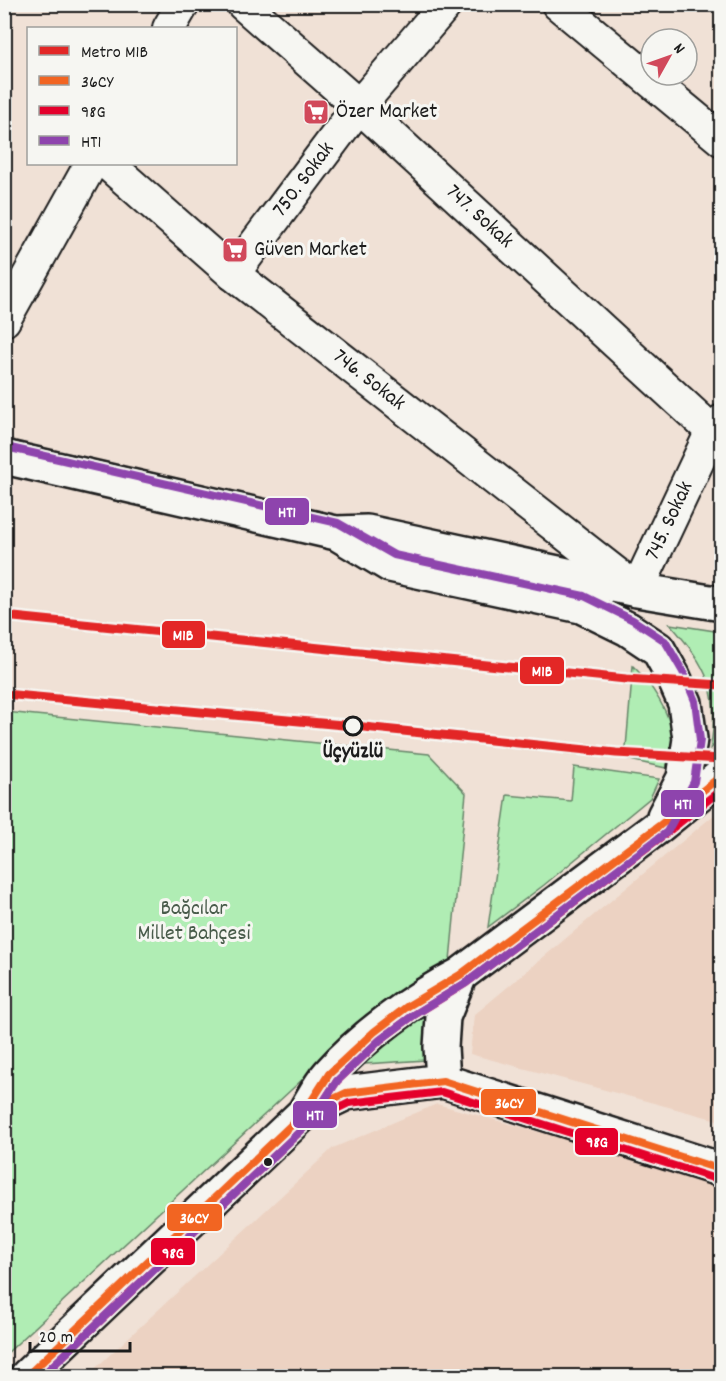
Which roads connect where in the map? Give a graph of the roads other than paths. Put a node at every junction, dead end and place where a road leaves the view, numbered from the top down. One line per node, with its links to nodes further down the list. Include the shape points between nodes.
1 (183, 4): 5 (street)
2 (243, 4): 6 (street, 747. Sokak)
3 (446, 4): 6 (street, 750. Sokak)
4 (558, 4): 7 (street)
5 (171, 27)
6 (359, 106): 10 (street, 750. Sokak); 12 (street, 747. Sokak)
7 (722, 140)
8 (90, 165): 11 (street)
9 (109, 165): 10 (street, 746. Sokak)
10 (233, 274): 15 (street, 746. Sokak)
11 (4, 320)
12 (717, 426): 15 (street, 745. Sokak)
13 (4, 457): 14 (main road)
14 (336, 533): 15 (main road, via 367,532); 18 (main road, via 390,565 581,606 658,649 685,703 690,739 684,778)
15 (637, 590): 16 (main road)
16 (722, 604)
17 (722, 775): 18 (main road)
18 (659, 826): 19 (main road)
19 (460, 975): 20 (main road, via 443,1017); 21 (main road, via 431,990 360,1043 328,1075)
20 (443, 1081): 21 (main road, via 346,1093); 22 (main road)
21 (304, 1113): 23 (main road)
22 (722, 1170)
23 (36, 1373)

